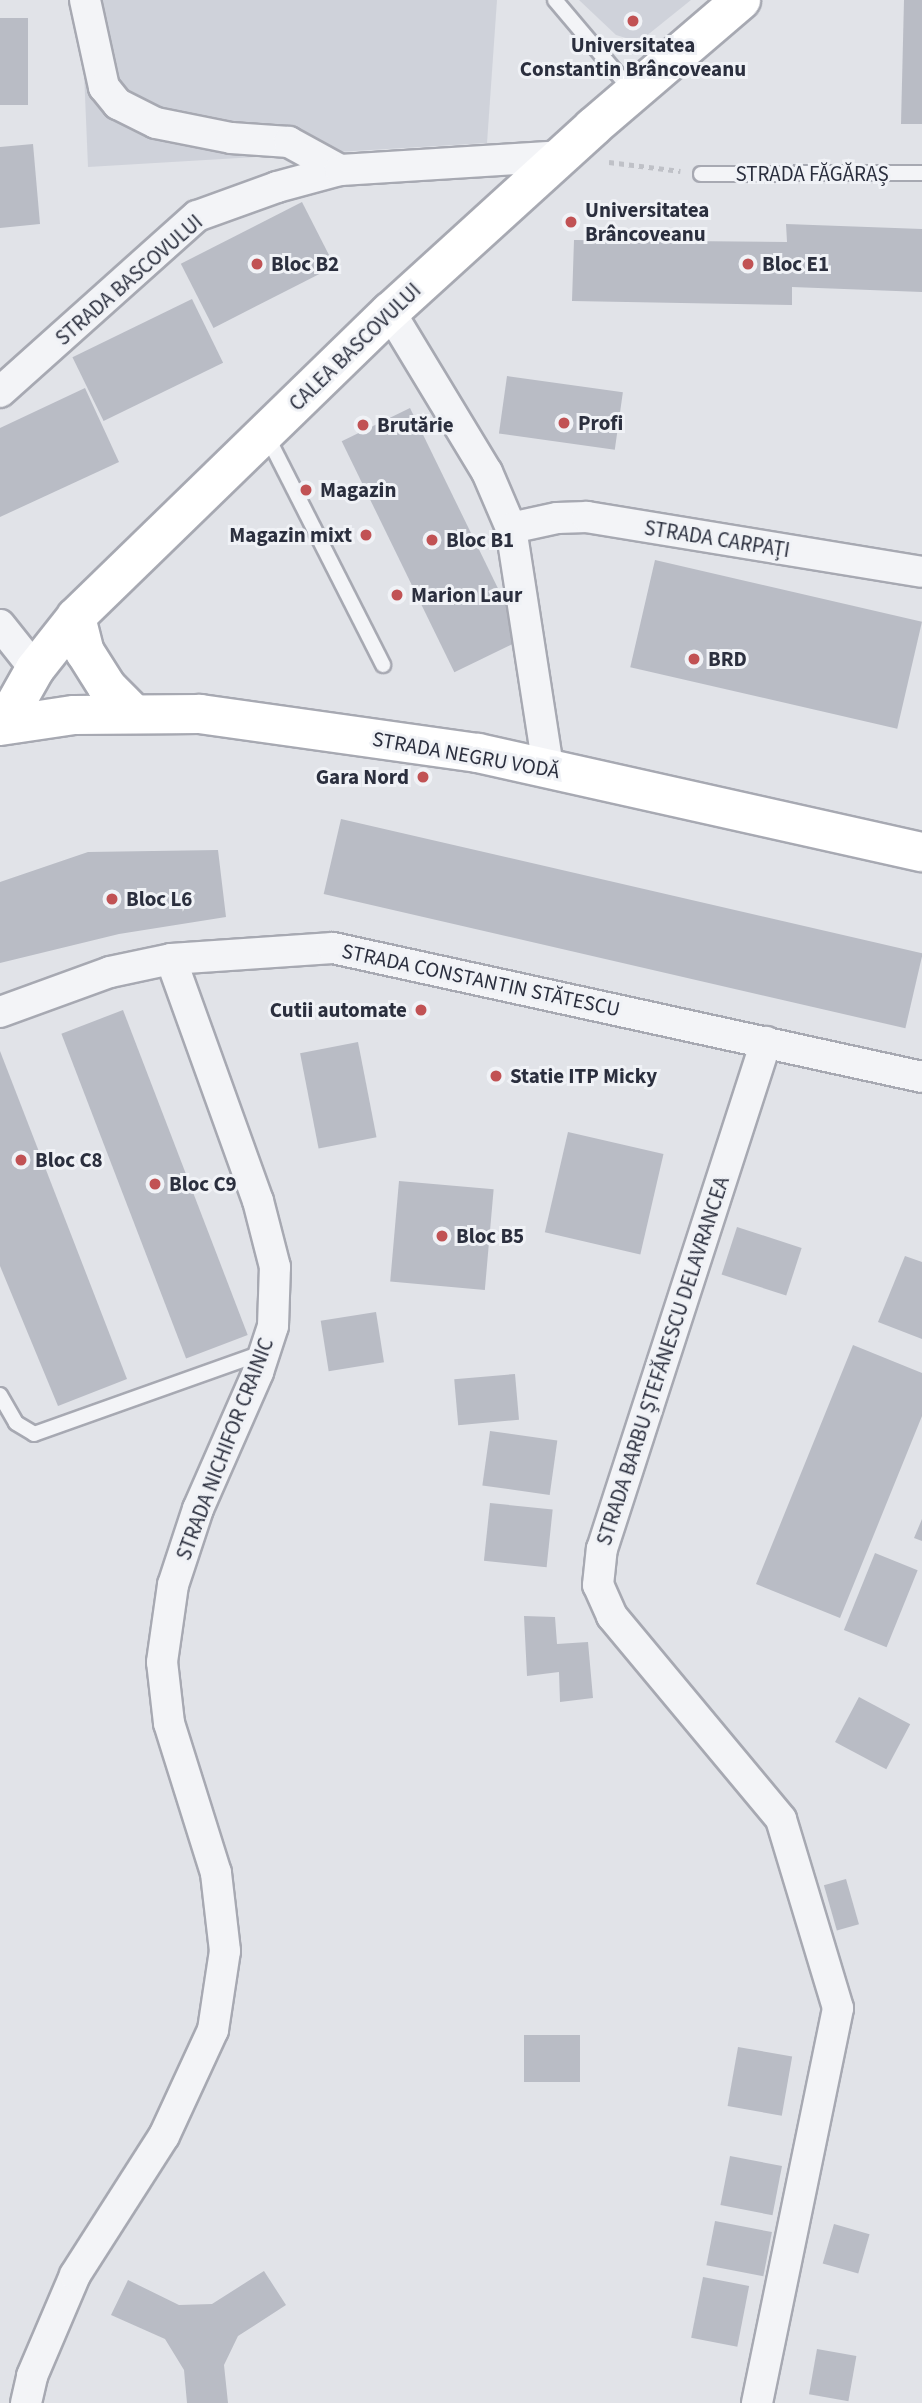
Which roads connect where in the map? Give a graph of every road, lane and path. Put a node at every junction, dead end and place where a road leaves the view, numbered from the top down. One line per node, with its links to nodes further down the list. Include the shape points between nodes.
1 (85, 0): 6 (street, via 104,87 118,104 156,123 232,138 289,142)
2 (555, 0): 4 (lane)
3 (741, 0): 4 (street, CALEA BASCOVULUI)
4 (633, 92): 5 (street, CALEA BASCOVULUI)
5 (561, 156): 6 (street, STRADA BASCOVULUI); 8 (path); 9 (street, CALEA BASCOVULUI)
6 (340, 170): 10 (street, STRADA BASCOVULUI, via 197,216)
7 (922, 173): 8 (lane, STRADA FĂGĂRAȘ)
8 (701, 174)
9 (390, 312): 11 (street, CALEA BASCOVULUI); 12 (street, via 487,472)
10 (0, 392)
11 (266, 432): 14 (street, CALEA BASCOVULUI); 16 (lane)
12 (511, 528): 13 (street, STRADA CARPAȚI, via 587,517); 20 (street)
13 (922, 572)
14 (76, 617): 17 (street, CALEA BASCOVULUI); 18 (street, via 85,652 107,687)
15 (0, 625): 17 (street)
16 (383, 665)
17 (35, 669): 19 (street, CALEA BASCOVULUI)
18 (134, 714): 19 (street, STRADA NEGRU VODĂ, via 74,715); 20 (street, STRADA NEGRU VODĂ, via 200,715 478,753)
19 (2, 725)
20 (548, 767): 21 (street, STRADA NEGRU VODĂ)
21 (922, 852)
22 (171, 958): 23 (street, STRADA CONSTANTIN STĂTESCU, via 110,972); 24 (street, STRADA CONSTANTIN STĂTESCU, via 334,948); 26 (street, STRADA NICHIFOR CRAINIC, via 258,1201 275,1267 274,1326)
23 (0, 1012)
24 (766, 1042): 25 (street, STRADA CONSTANTIN STĂTESCU); 29 (street, STRADA BARBU ȘTEFĂNESCU DELAVRANCEA, via 602,1549 598,1585 612,1616 781,1819 838,2008)
25 (922, 1077)
26 (264, 1353): 27 (lane, via 34,1434 16,1423); 28 (street, STRADA NICHIFOR CRAINIC, via 193,1522 173,1585 162,1662 169,1724 216,1873 225,1951 213,2030 164,2136 75,2275 32,2376)
27 (0, 1395)
28 (26, 2403)
29 (757, 2403)

